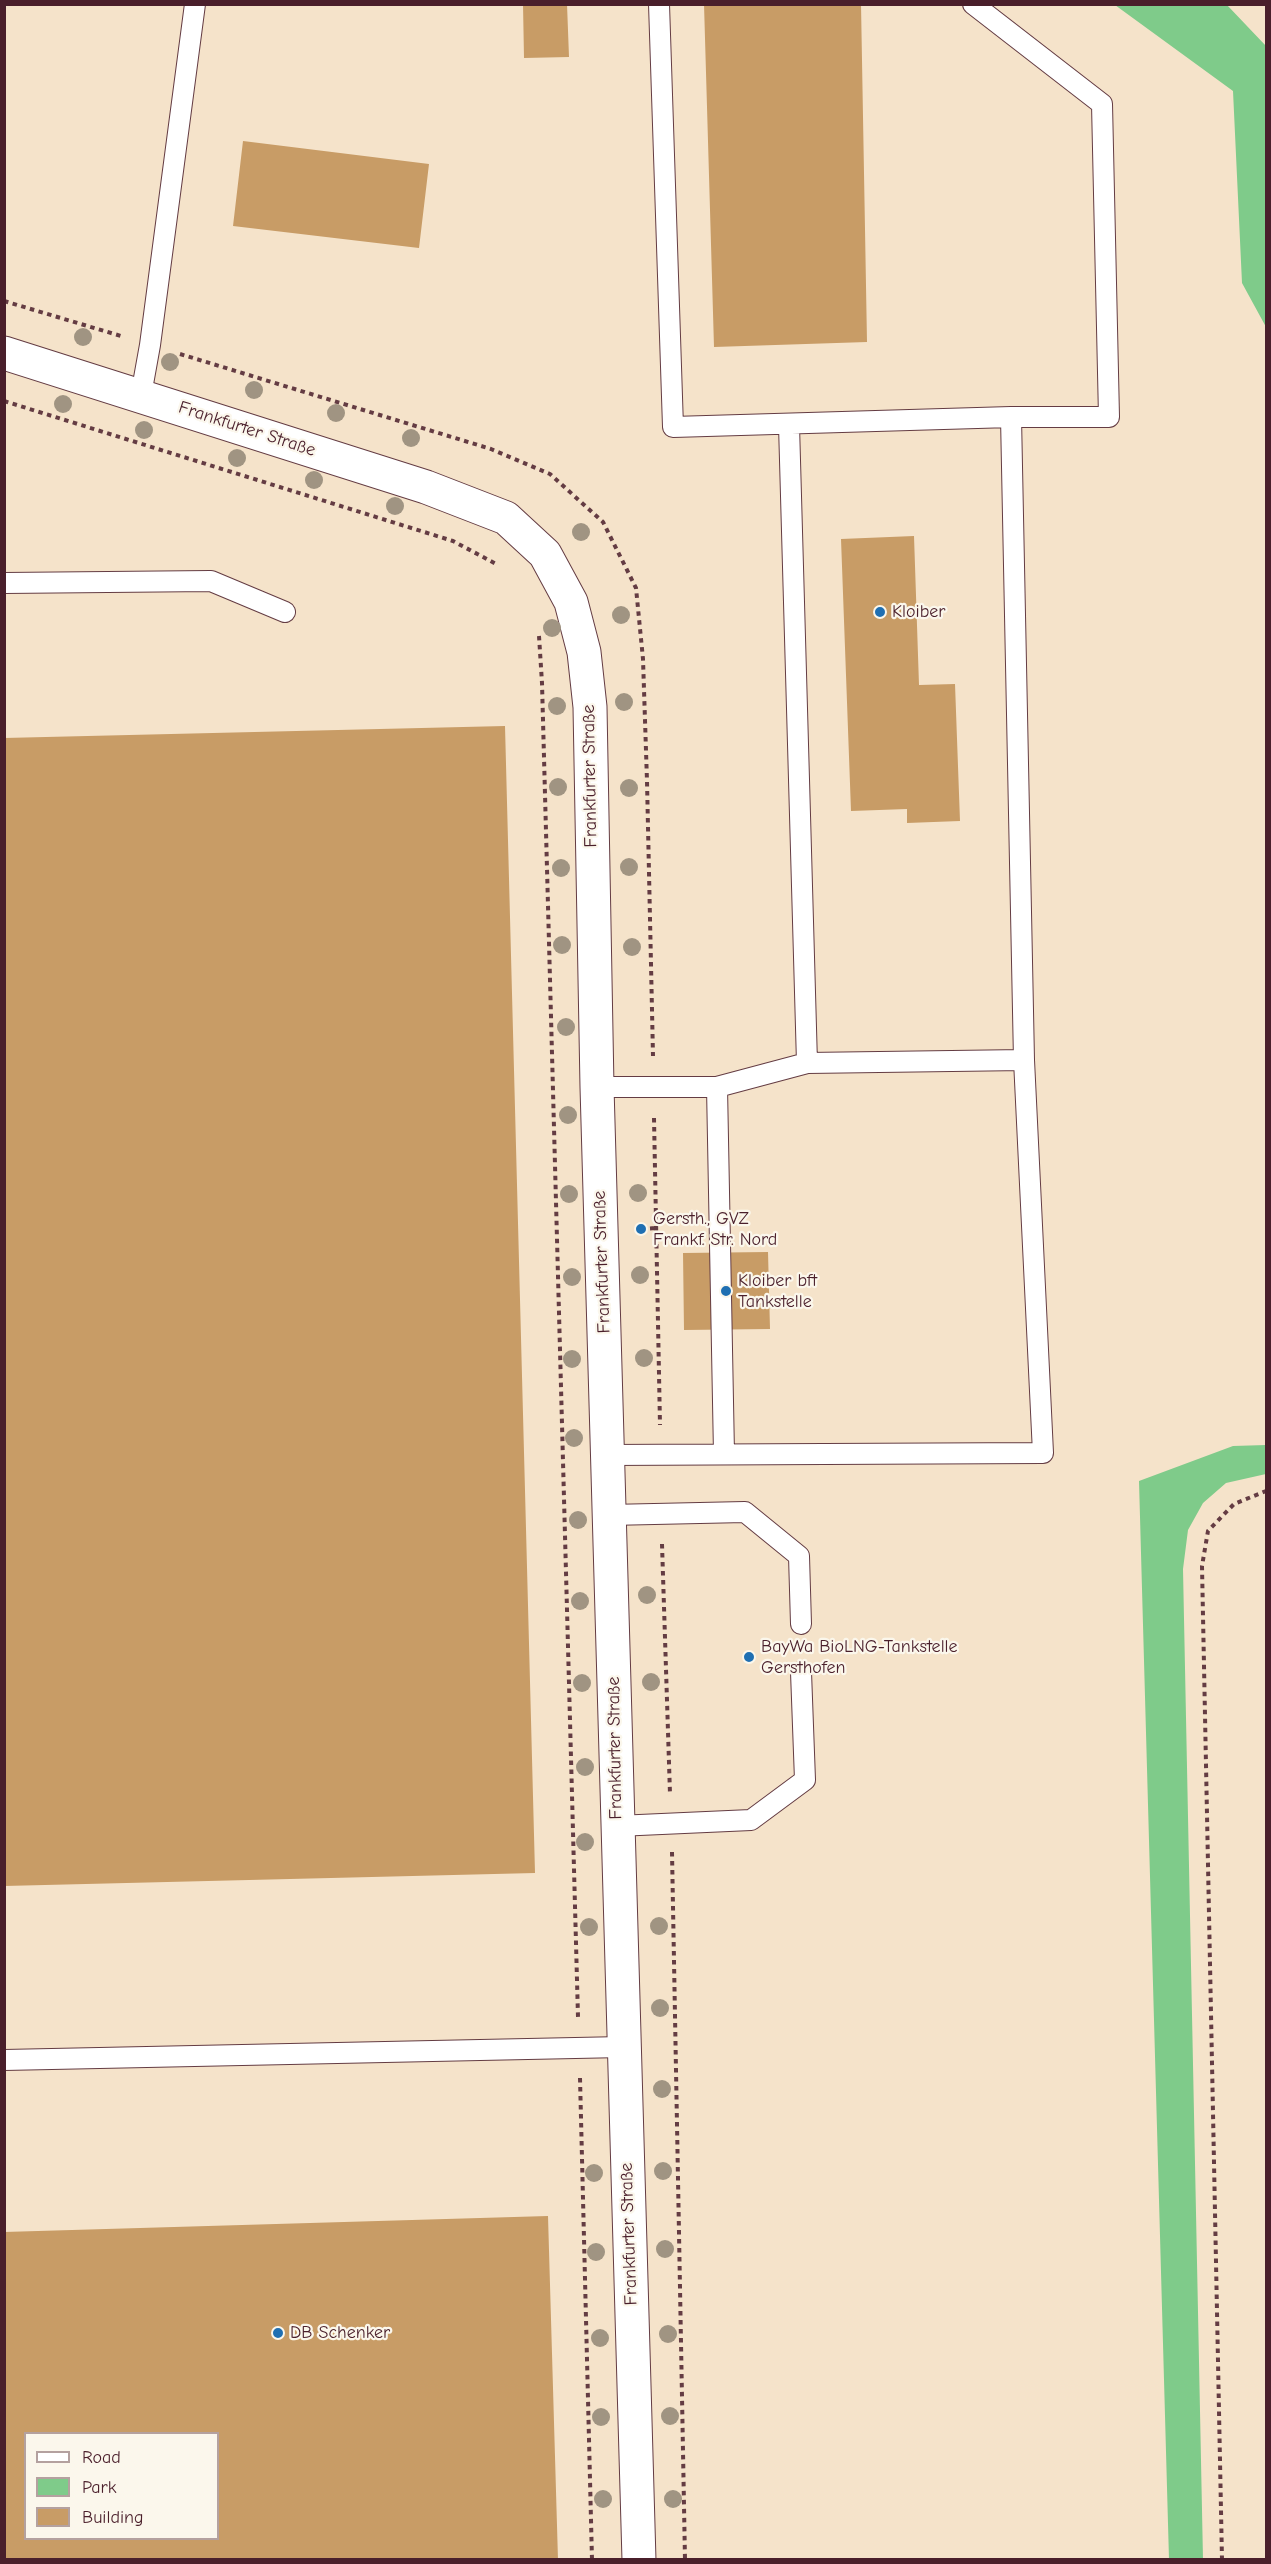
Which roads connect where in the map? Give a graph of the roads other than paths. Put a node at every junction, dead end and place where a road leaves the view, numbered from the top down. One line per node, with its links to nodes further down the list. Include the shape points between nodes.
1 (195, 4): 5 (lane)
2 (659, 4): 7 (lane, via 673,427)
3 (973, 4): 6 (lane, via 1102,104 1109,417)
4 (4, 353): 5 (street, Frankfurter Straße)
5 (141, 396): 12 (street, Frankfurter Straße, via 426,487 506,518 546,554 571,602 584,652)
6 (1011, 417): 7 (lane); 10 (lane)
7 (789, 425): 11 (lane)
8 (4, 583): 9 (lane, via 211,581)
9 (285, 612)
10 (1024, 1060): 11 (lane); 14 (lane, via 1043,1453)
11 (807, 1063): 13 (lane)
12 (597, 1087): 13 (lane); 15 (street, Frankfurter Straße)
13 (717, 1087): 14 (lane)
14 (724, 1454): 15 (lane)
15 (607, 1455): 16 (street, Frankfurter Straße)
16 (609, 1515): 17 (lane, via 745,1512 798,1556); 19 (street, Frankfurter Straße)
17 (801, 1624)
18 (801, 1672): 19 (lane, via 805,1780 751,1820)
19 (617, 1826): 20 (street, Frankfurter Straße)
20 (622, 2047): 21 (lane); 22 (street, Frankfurter Straße)
21 (4, 2060)
22 (639, 2559)

